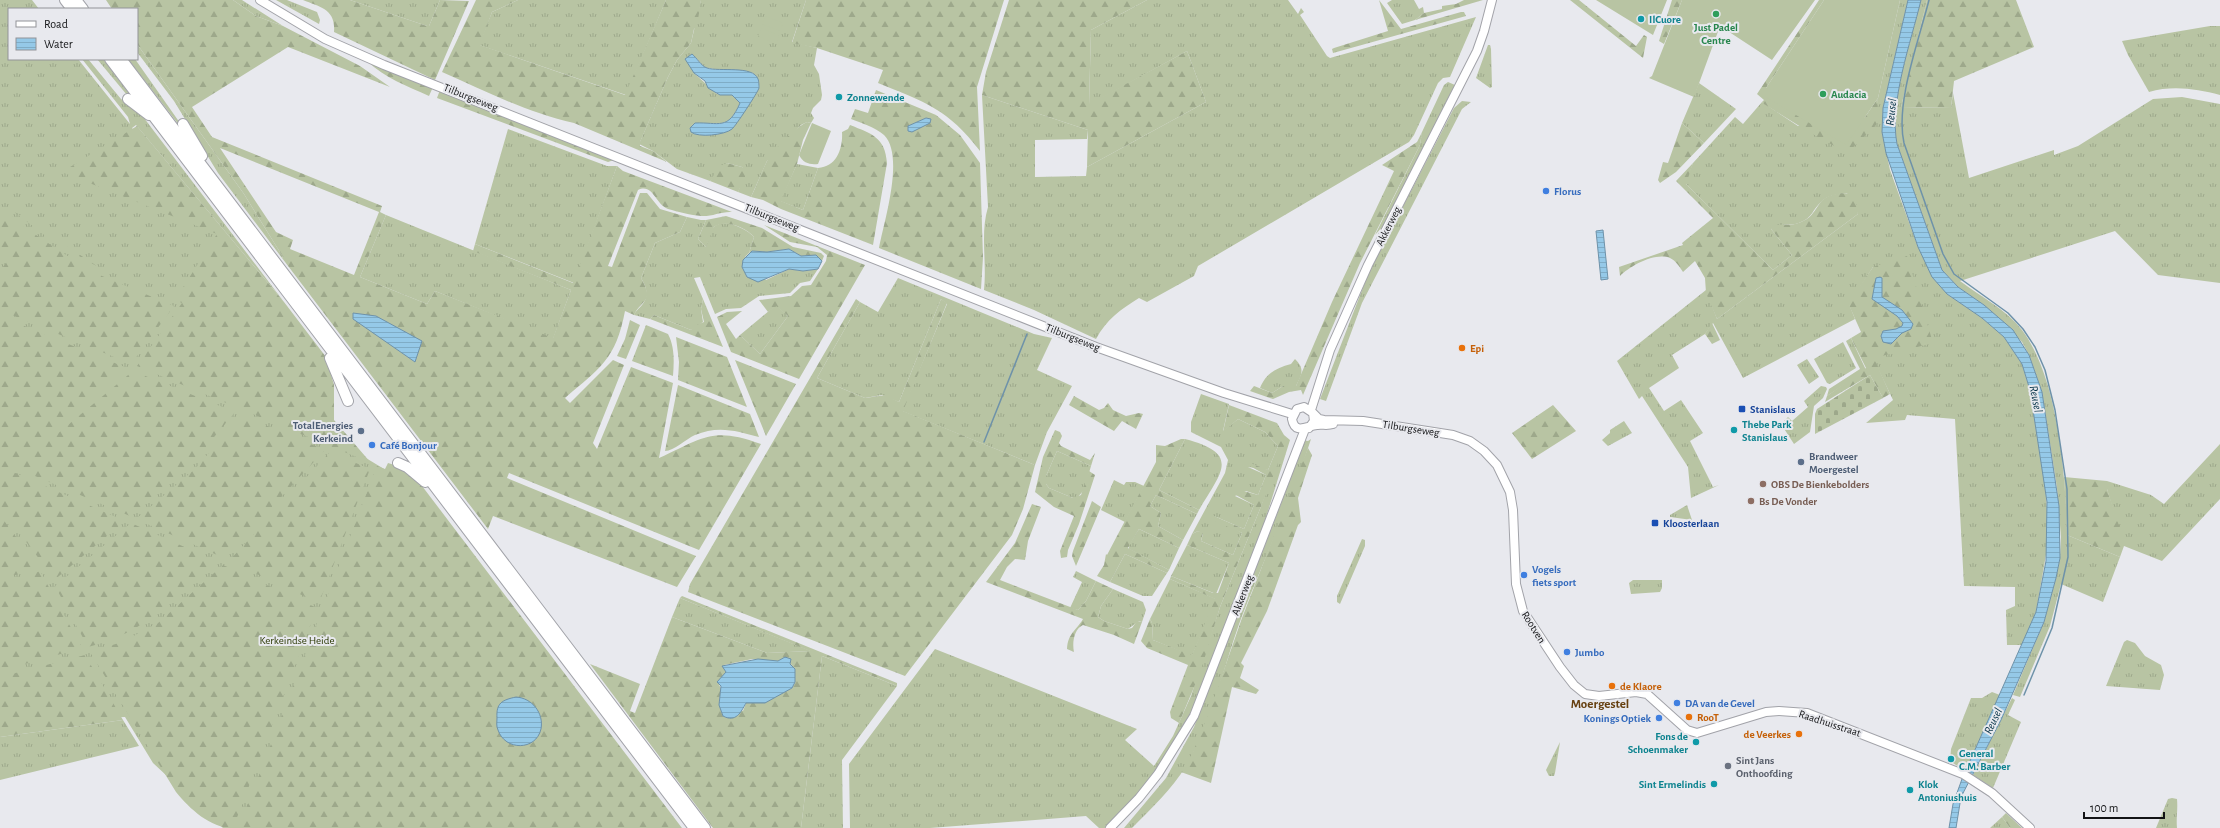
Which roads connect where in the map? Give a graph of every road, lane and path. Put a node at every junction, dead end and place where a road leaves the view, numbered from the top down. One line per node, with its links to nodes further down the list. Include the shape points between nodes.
1 (65, 0): 5 (highway)
2 (76, 0): 6 (highway)
3 (260, 0): 16 (street, Tilburgseweg, via 325,39 384,65 1096,347 1224,393)
4 (1492, 0): 15 (street, Akkerweg, via 1484,32 1460,85 1368,265 1322,370)
5 (71, 8)
6 (82, 8)
7 (111, 60): 10 (highway)
8 (122, 60): 12 (highway)
9 (128, 99): 10 (highway)
10 (159, 123): 13 (highway)
11 (184, 124): 12 (highway)
12 (233, 205): 27 (highway)
13 (308, 321): 14 (highway, via 307,326 330,358); 23 (highway)
14 (348, 401)
15 (1309, 410): 16 (street, via 1297,409); 17 (street, Tilburgseweg, via 1319,419); 19 (street, via 1314,421)
16 (1292, 414): 18 (street, via 1292,421)
17 (1351, 420): 19 (street, Tilburgseweg); 20 (street, Tilburgseweg, via 1453,435)
18 (1296, 427): 19 (street); 22 (street, Akkerweg)
19 (1307, 428): 22 (street, Akkerweg)
20 (1470, 441): 24 (street, Rootven, via 1490,456 1504,478 1513,510 1514,563 1519,599 1523,611 1560,667 1585,694 1647,694)
21 (398, 463): 23 (highway, via 416,473 433,492)
22 (1288, 474): 25 (street, Akkerweg, via 1194,716 1158,774)
23 (440, 494): 26 (highway)
24 (1692, 733): 28 (street, Raadhuisstraat, via 1701,733 1756,714 1779,711 1807,713 1963,774 1992,793)
25 (1113, 827)
26 (694, 828)
27 (705, 828)
28 (2030, 828)

